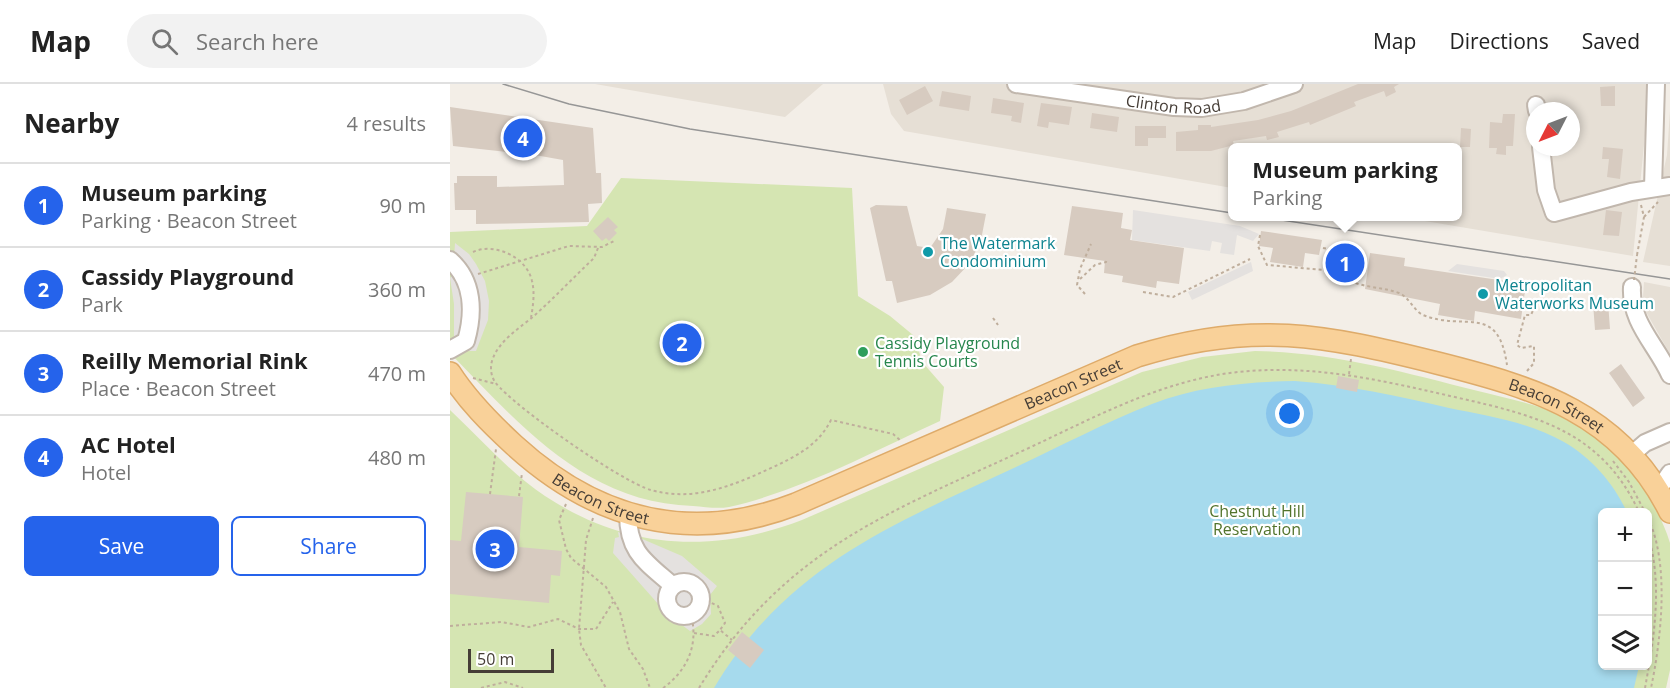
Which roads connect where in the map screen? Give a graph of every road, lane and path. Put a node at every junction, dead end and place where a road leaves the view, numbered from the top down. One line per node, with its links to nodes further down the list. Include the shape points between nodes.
1 (1016, 84): 2 (street, Clinton Road, via 1202,108)
2 (1294, 84)
3 (1656, 84): 5 (street)
4 (1543, 156): 5 (street, via 1546,190 1554,213)
5 (1663, 191): 7 (path)
6 (1639, 200): 7 (path)
7 (1644, 217): 23 (path, bridge)
8 (1260, 235): 18 (path, via 1258,246 1267,265)
9 (615, 241): 11 (path)
10 (1091, 244): 20 (path)
11 (598, 248): 17 (path, via 579,244); 27 (path, via 594,258)
12 (1323, 248): 18 (path, via 1328,249)
13 (473, 252): 17 (path, via 491,248 505,251)
14 (1107, 258): 20 (path)
15 (1250, 259): 24 (path, via 1173,297)
16 (450, 260): 21 (street)
17 (516, 261): 21 (path); 27 (path, via 528,269 532,280)
18 (1325, 270): 19 (path)
19 (1336, 273)
20 (1080, 279): 25 (path, via 1077,287)
21 (464, 280): 30 (street, via 471,318 466,341)
22 (1350, 281): 32 (path, via 1401,294 1421,314 1489,326 1503,342)
23 (1633, 283): 36 (street, via 1631,299 1637,319)
24 (1143, 292)
25 (1085, 294)
26 (1535, 306): 33 (path, via 1531,315 1525,315 1518,345 1534,346 1534,363)
27 (531, 318): 37 (path, via 505,340 492,360)
28 (993, 318): 29 (path)
29 (998, 325)
30 (450, 350)
31 (1351, 357): 35 (path)
32 (1507, 365)
33 (1527, 371)
34 (459, 374): 37 (path); 39 (main road, Beacon Street)
35 (1349, 374): 49 (path, via 1510,409 1551,423 1586,444 1613,469); 65 (path, via 1297,369 1231,373 1181,383 1124,404 858,530 789,579)
36 (1670, 375)
37 (496, 384): 41 (path, via 572,444 652,490 684,494 726,489 810,448 831,420 893,434)
38 (450, 388): 39 (main road, Beacon Street)
39 (474, 406): 46 (main road, Beacon Street, via 533,463)
40 (1670, 432): 43 (street)
41 (902, 441)
42 (495, 449): 47 (path)
43 (1621, 456): 45 (main road, Beacon Street); 50 (path); 52 (main road, Beacon Street, via 1607,432 1580,412 1518,385 1355,343 1315,336 1254,334 1178,344 1115,364 765,515 735,522 694,524)
44 (522, 473): 48 (path)
45 (1664, 481): 51 (main road, Beacon Street)
46 (573, 491): 52 (main road, Beacon Street); 56 (path, via 559,520 571,558)
47 (490, 494)
48 (519, 496)
49 (1636, 508)
50 (1642, 508)
51 (1670, 512)
52 (628, 514): 57 (street, via 633,548)
53 (593, 518): 56 (path, via 586,540)
54 (1652, 533): 74 (path, via 1663,614)
55 (1652, 560): 73 (path, via 1656,612)
56 (586, 571): 59 (path, via 604,582); 62 (path)
57 (673, 586): 58 (street, via 691,583); 60 (street, via 668,593 668,607 678,616)
58 (701, 598): 60 (street); 63 (path, via 718,606 726,623)
59 (613, 602): 62 (path, via 596,629); 66 (path, via 623,622 627,644)
60 (692, 615): 64 (path)
61 (450, 626): 62 (path, via 501,622 529,627 558,619)
62 (579, 628): 69 (path, via 581,645)
63 (720, 630): 64 (path, via 714,636); 65 (path)
64 (694, 633): 71 (path, via 685,668)
65 (732, 640): 72 (path)
66 (650, 687): 70 (path)
67 (481, 688): 68 (path, via 505,682)
68 (523, 688)
69 (606, 688)
70 (645, 688)
71 (663, 688)
72 (699, 688)
73 (1645, 688)
74 (1651, 688)

